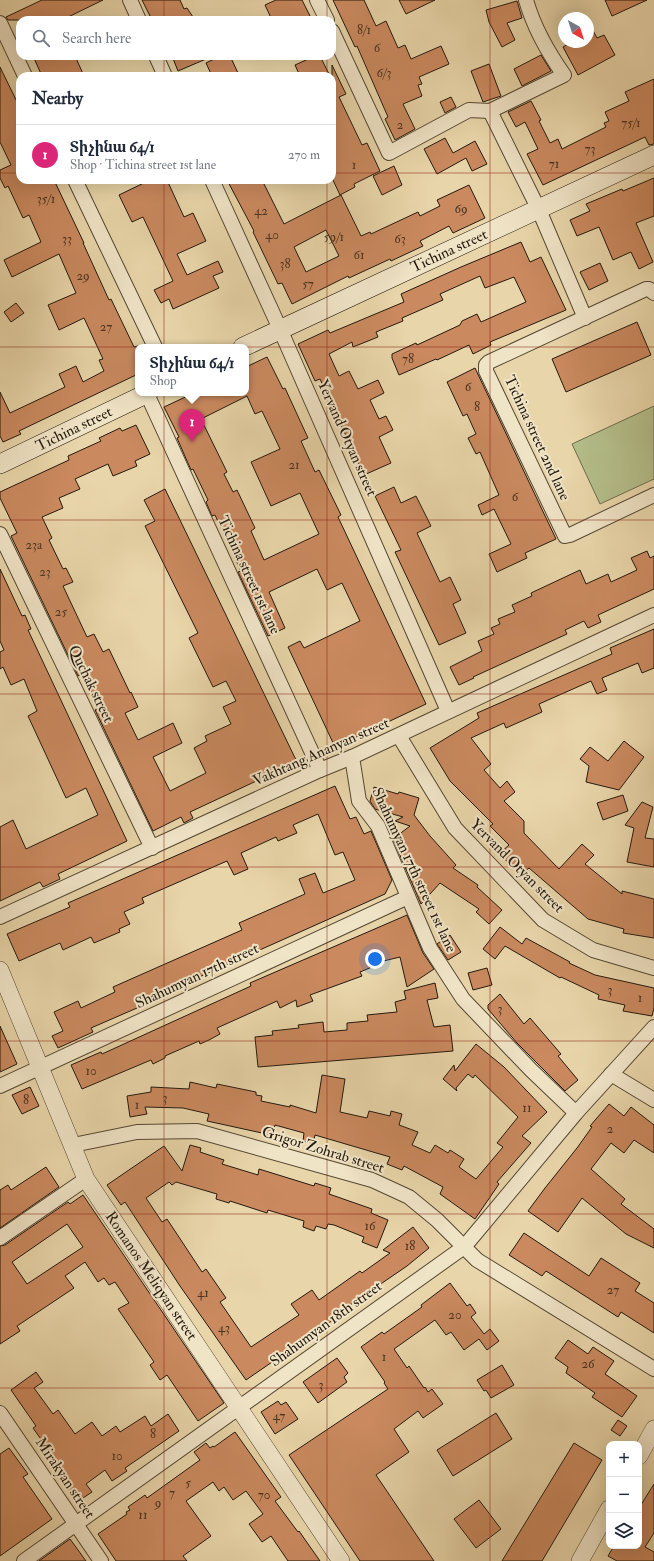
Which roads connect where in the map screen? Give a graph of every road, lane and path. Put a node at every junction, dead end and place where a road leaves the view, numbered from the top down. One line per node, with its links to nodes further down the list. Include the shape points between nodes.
1 (130, 0): 4 (street)
2 (317, 0): 5 (street)
3 (526, 0): 13 (street, via 532,20 549,54 564,75)
4 (137, 16)
5 (325, 16)
6 (0, 23): 8 (street)
7 (336, 39): 13 (street, via 390,153 469,110)
8 (16, 56)
9 (18, 60): 11 (street)
10 (158, 60): 12 (street)
11 (24, 72)
12 (163, 72)
13 (490, 111): 17 (street)
14 (654, 155): 17 (main road, Tichina street)
15 (77, 184): 21 (street)
16 (214, 184): 20 (street, Yervand Otyan street)
17 (539, 210): 19 (street); 20 (main road, Tichina street)
18 (654, 293): 19 (street, Tichina street 2nd lane, via 646,289)
19 (585, 318): 26 (street, Tichina street 2nd lane, via 489,362 486,371 565,536)
20 (280, 329): 22 (main road, Tichina street); 29 (street, Yervand Otyan street)
21 (154, 344)
22 (249, 344)
23 (141, 396): 25 (main road, Tichina street)
24 (148, 396): 32 (street, Tichina street 1st lane)
25 (0, 464)
26 (654, 495)
27 (0, 534): 33 (street, Quchak street)
28 (654, 615): 29 (street, Vakhtang Ananyan street)
29 (448, 711): 30 (street, Vakhtang Ananyan street)
30 (399, 736): 31 (street, Vakhtang Ananyan street); 36 (street, Yervand Otyan street, via 455,828 543,920 593,950)
31 (352, 757): 32 (street, Vakhtang Ananyan street); 34 (street, Shahumyan 17th street 1st lane, via 359,801 378,826)
32 (320, 770): 33 (street, Vakhtang Ananyan street)
33 (152, 848): 35 (street, Vakhtang Ananyan street)
34 (408, 897): 39 (street, Shahumyan 17th street); 43 (street, Shahumyan 17th street 1st lane, via 430,948 463,999)
35 (0, 917)
36 (654, 968)
37 (0, 970): 39 (street, Romanos Meliqyan street)
38 (654, 1027): 40 (street, Shahumyan 18th street)
39 (41, 1067): 41 (street, Shahumyan 17th street); 44 (street, Romanos Meliqyan street)
40 (611, 1074): 42 (street); 43 (street, Shahumyan 18th street)
41 (0, 1086)
42 (654, 1100)
43 (576, 1113): 47 (street, Shahumyan 18th street)
44 (73, 1145): 45 (street, Romanos Meliqyan street); 47 (street, Grigor Zohrab street, via 137,1132 197,1131 372,1180 408,1197 437,1220)
45 (86, 1179): 46 (street); 49 (street, Romanos Meliqyan street)
46 (0, 1238)
47 (464, 1247): 48 (street, Grigor Zohrab street, via 477,1260); 49 (street, Shahumyan 18th street)
48 (654, 1369)
49 (239, 1408): 54 (street, Shahumyan 18th street); 57 (street, Romanos Meliqyan street)
50 (0, 1413): 54 (street, Mirakyan street)
51 (654, 1429): 52 (street)
52 (642, 1451)
53 (607, 1513): 58 (street)
54 (76, 1524): 55 (street, Shahumyan 18th street); 56 (street, Mirakyan street)
55 (24, 1561)
56 (101, 1561)
57 (341, 1561)
58 (580, 1561)

